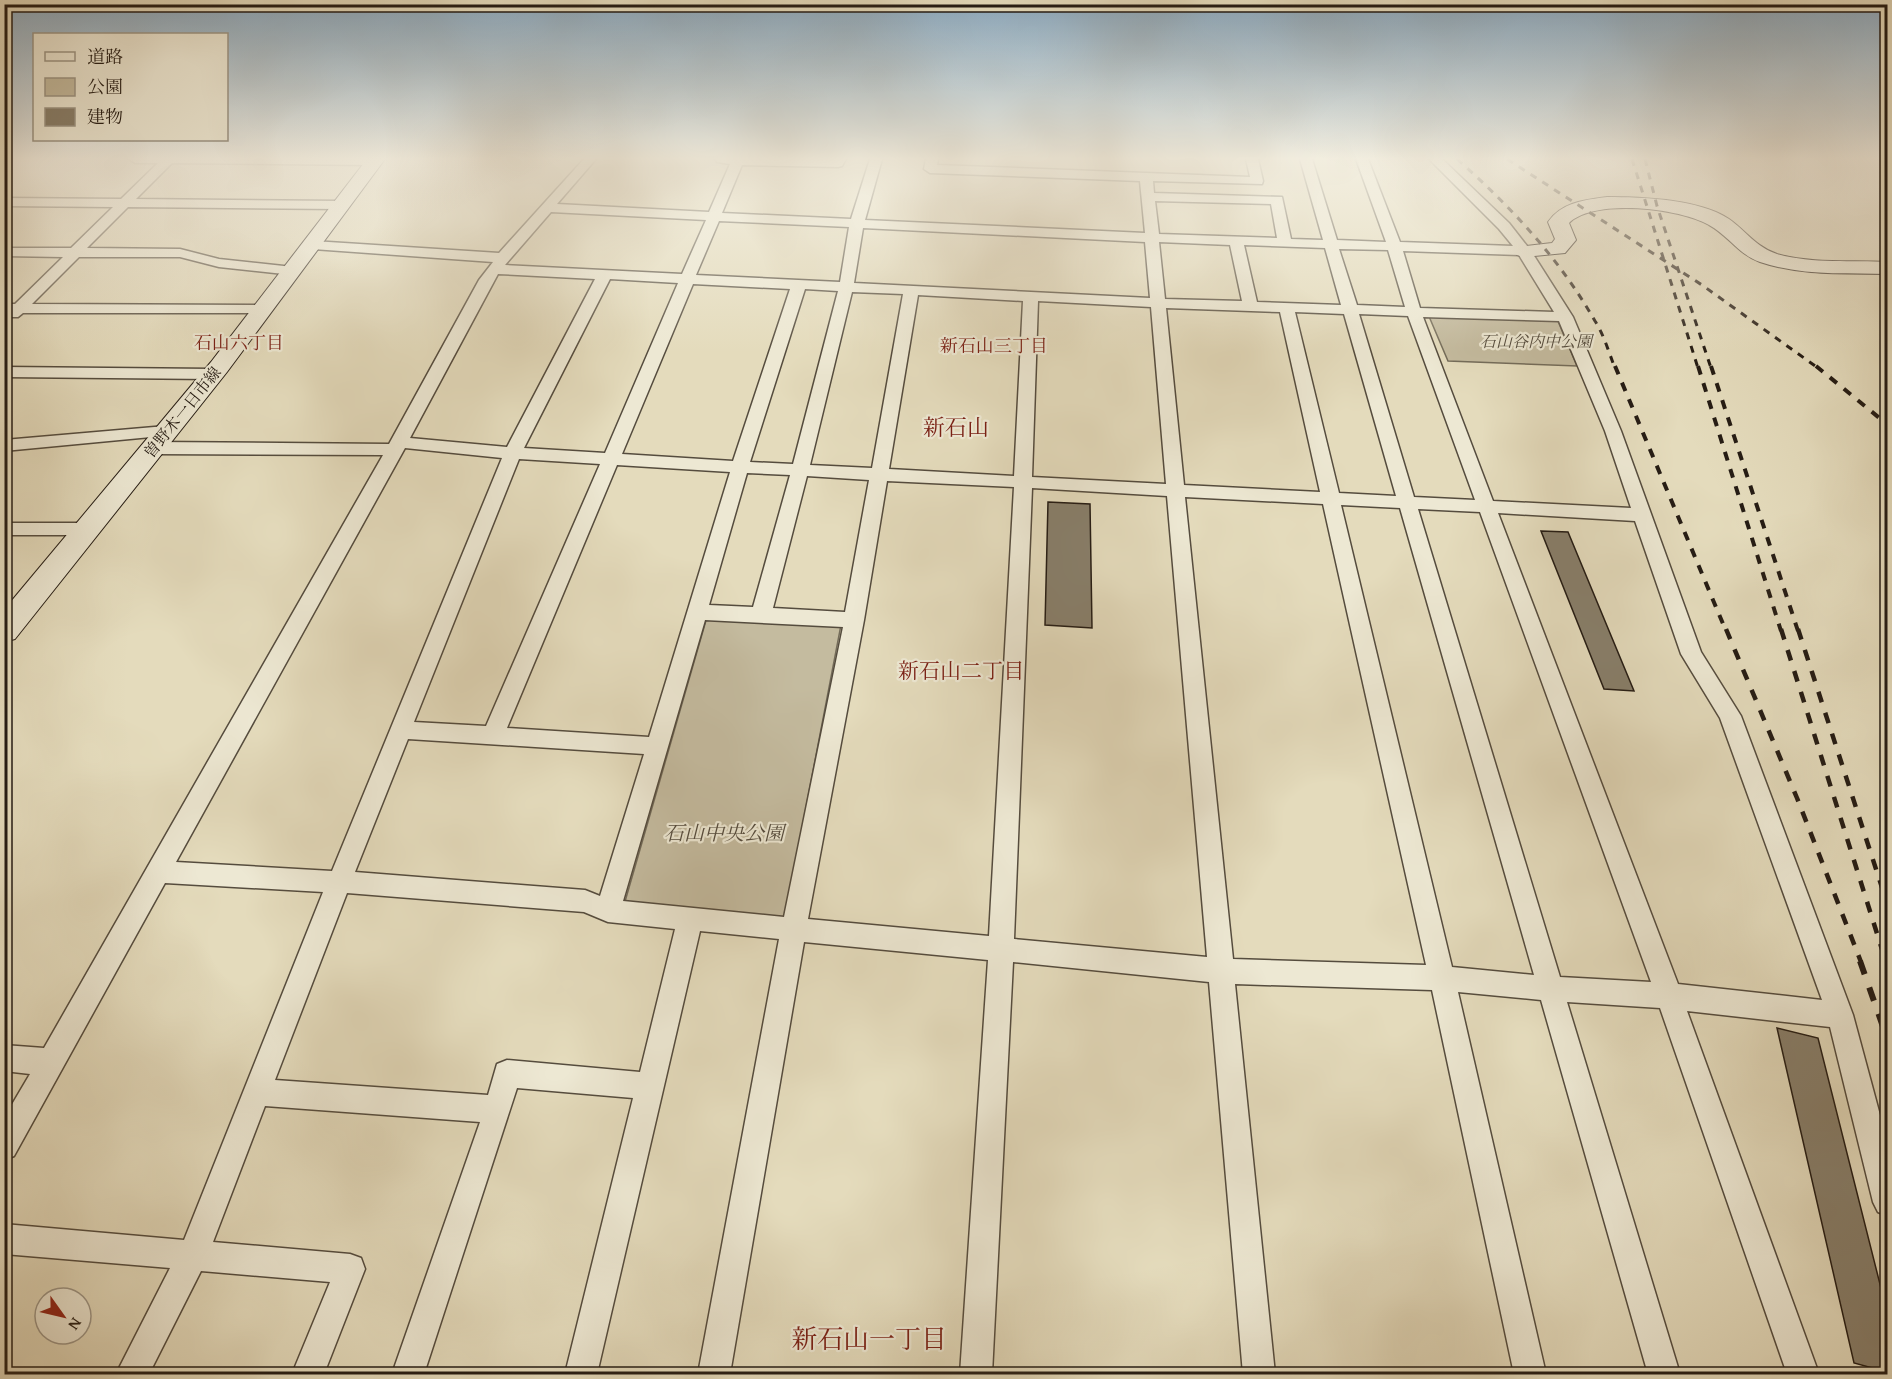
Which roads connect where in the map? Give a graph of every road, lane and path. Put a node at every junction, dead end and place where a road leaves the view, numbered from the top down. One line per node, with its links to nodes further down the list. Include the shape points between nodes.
1 (103, 223): 22 (street)
2 (328, 223): 18 (main road, 曽野木一日市線)
3 (534, 223): 23 (street)
4 (709, 223): 27 (street)
5 (857, 223): 29 (street)
6 (864, 223): 14 (street)
7 (1151, 223): 14 (street)
8 (1281, 223): 16 (street)
9 (1326, 223): 17 (street)
10 (1386, 223): 19 (street)
11 (1501, 223): 20 (street)
12 (1559, 223): 20 (main road, via 1566,240 1558,249)
13 (1720, 223): 24 (main road, via 1746,248 1780,261)
14 (1152, 238): 15 (street); 32 (street)
15 (1236, 240): 16 (street); 33 (street)
16 (1285, 242): 17 (street)
17 (1332, 244): 19 (street); 37 (street)
18 (313, 245): 23 (street); 25 (main road, 曽野木一日市線)
19 (1394, 246): 20 (street); 38 (street)
20 (1524, 251): 39 (street)
21 (4, 252): 22 (street)
22 (75, 253): 25 (street, via 180,253); 34 (street)
23 (498, 264): 26 (street); 45 (street)
24 (1887, 268)
25 (293, 271): 36 (main road, 曽野木一日市線)
26 (605, 274): 27 (street); 46 (street)
27 (688, 278): 28 (street); 47 (street)
28 (799, 284): 29 (street); 48 (street)
29 (846, 287): 30 (street); 49 (street)
30 (911, 291): 31 (street); 50 (street)
31 (1031, 296): 32 (street); 51 (street)
32 (1158, 303): 33 (street); 52 (street)
33 (1251, 307): 35 (street)
34 (12, 308): 36 (street); 40 (street)
35 (1287, 309): 37 (street); 53 (street)
36 (263, 310): 42 (main road, 曽野木一日市線)
37 (1351, 310): 38 (street); 54 (street)
38 (1414, 312): 39 (street); 55 (street)
39 (1565, 317): 56 (street)
40 (4, 322)
41 (4, 372): 42 (street)
42 (213, 374): 43 (main road, 曽野木一日市線)
43 (160, 440): 44 (street); 45 (street); 58 (main road, 曽野木一日市線)
44 (4, 446)
45 (396, 446): 46 (street); 66 (street)
46 (513, 452): 47 (street); 63 (street)
47 (610, 459): 48 (street); 64 (street)
48 (740, 467): 49 (street); 59 (street)
49 (800, 470): 50 (street); 60 (street)
50 (879, 474): 51 (street); 61 (street)
51 (1022, 482): 52 (street); 71 (street)
52 (1177, 491): 53 (street); 72 (street)
53 (1332, 499): 54 (street); 73 (street)
54 (1407, 502): 55 (street); 74 (street)
55 (1487, 507): 56 (street); 75 (street)
56 (1643, 515): 76 (street, via 1691,654 1730,716)
57 (4, 529): 58 (street)
58 (85, 530): 62 (main road, 曽野木一日市線)
59 (697, 612): 60 (street); 65 (street)
60 (761, 615): 61 (street)
61 (854, 620): 70 (street)
62 (5, 631)
63 (401, 730): 64 (street); 67 (street)
64 (494, 734): 65 (street)
65 (657, 746): 68 (street)
66 (159, 872): 67 (street); 78 (street)
67 (339, 882): 68 (street, via 585,901); 80 (street)
68 (608, 911): 69 (street)
69 (690, 920): 70 (street); 79 (street)
70 (794, 928): 71 (street); 90 (street)
71 (1001, 951): 72 (street); 91 (street)
72 (1222, 971): 73 (street); 92 (street)
73 (1442, 978): 74 (street); 93 (street)
74 (1552, 989): 75 (street); 94 (street)
75 (1669, 996): 76 (street); 95 (street)
76 (1840, 1015): 83 (street)
77 (4, 1058): 78 (street)
78 (52, 1062): 82 (street)
79 (649, 1086): 81 (street, via 507,1074); 89 (street)
80 (255, 1092): 81 (street); 85 (street)
81 (498, 1109): 88 (street)
82 (4, 1146)
83 (1887, 1202)
84 (4, 1239): 85 (street)
85 (193, 1255): 86 (street); 87 (street, via 350,1269)
86 (132, 1374)
87 (308, 1374)
88 (408, 1374)
89 (581, 1374)
90 (714, 1374)
91 (976, 1374)
92 (1259, 1374)
93 (1530, 1374)
94 (1664, 1374)
95 (1803, 1374)

